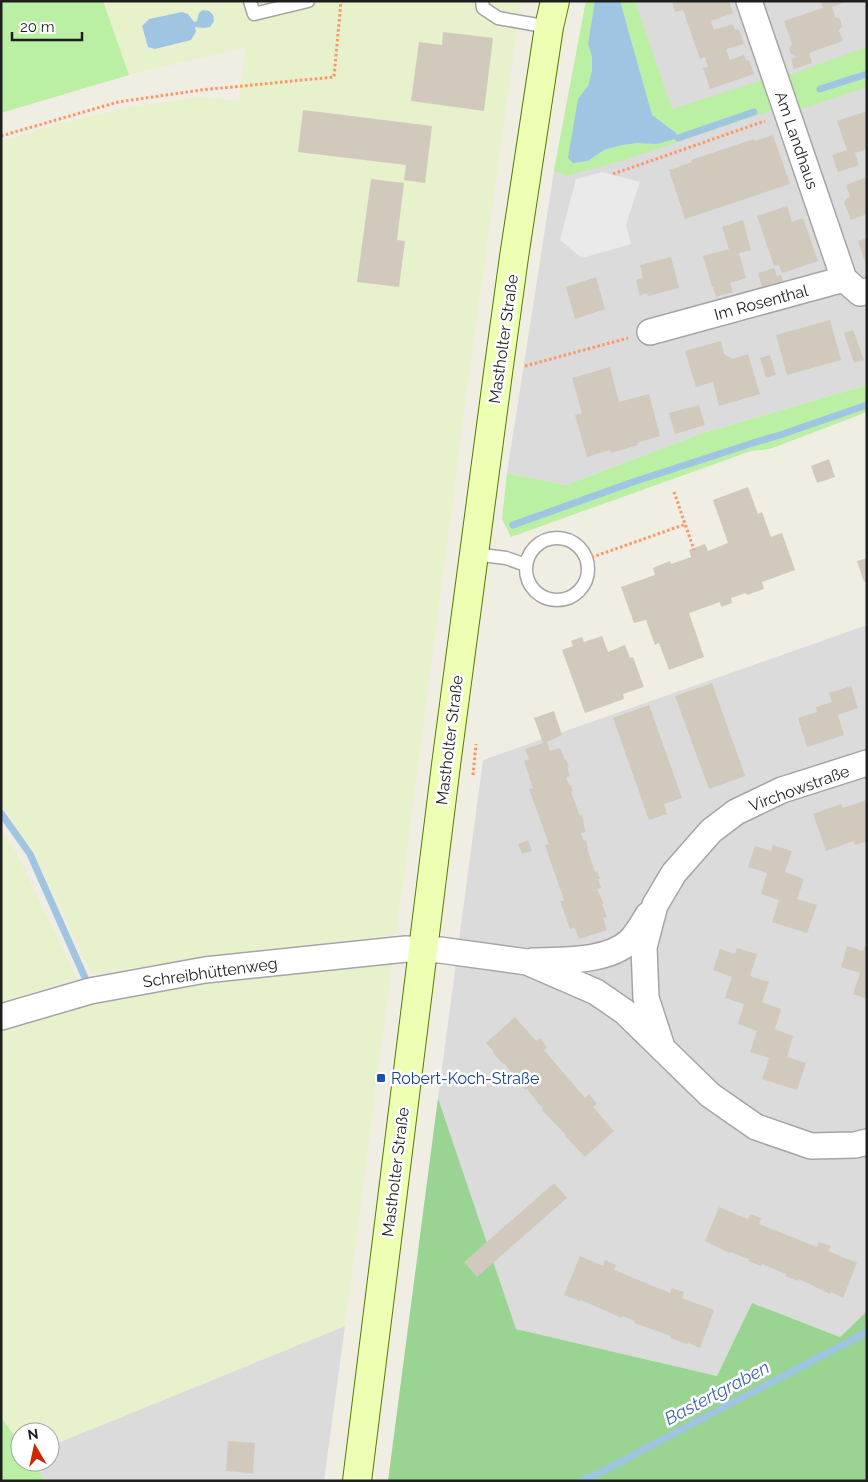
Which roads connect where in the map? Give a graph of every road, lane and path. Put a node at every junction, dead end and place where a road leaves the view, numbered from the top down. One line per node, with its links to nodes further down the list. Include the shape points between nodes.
1 (250, 1): 2 (lane, via 254,14)
2 (308, 1)
3 (341, 1): 9 (path, via 334,77 118,102)
4 (482, 1): 7 (lane, via 483,8 498,18)
5 (555, 1): 7 (street, Mastholter Straße)
6 (749, 1): 8 (street, Am Landhaus)
7 (549, 27): 14 (street, Mastholter Straße)
8 (787, 113): 10 (path); 11 (street, Am Landhaus)
9 (1, 136)
10 (613, 174)
11 (844, 279): 12 (street, via 860,293); 13 (street, Im Rosenthal)
12 (867, 291)
13 (650, 332): 14 (path)
14 (498, 373): 18 (street, Mastholter Straße)
15 (674, 492): 16 (path)
16 (686, 524): 17 (path); 19 (path)
17 (694, 550)
18 (474, 554): 20 (lane); 23 (street, Mastholter Straße)
19 (587, 559): 20 (lane, via 576,544 564,538 546,540 532,549); 20 (lane, via 587,578 578,592 563,599 546,598 534,590 528,580)
20 (526, 564)
21 (867, 763): 22 (street, Virchowstraße, via 782,790 736,812 711,830 674,873)
22 (655, 905): 24 (street, Virchowstraße, via 630,941 610,954); 26 (street, Virchowstraße, via 644,947 646,998)
23 (423, 949): 24 (street); 25 (street, Schreibhüttenweg, via 205,970 90,991); 28 (street, Mastholter Straße)
24 (527, 962): 26 (street, via 596,992 625,1012)
25 (1, 1017)
26 (662, 1048): 27 (street, via 710,1095 756,1127 811,1146)
27 (867, 1142)
28 (356, 1481)

